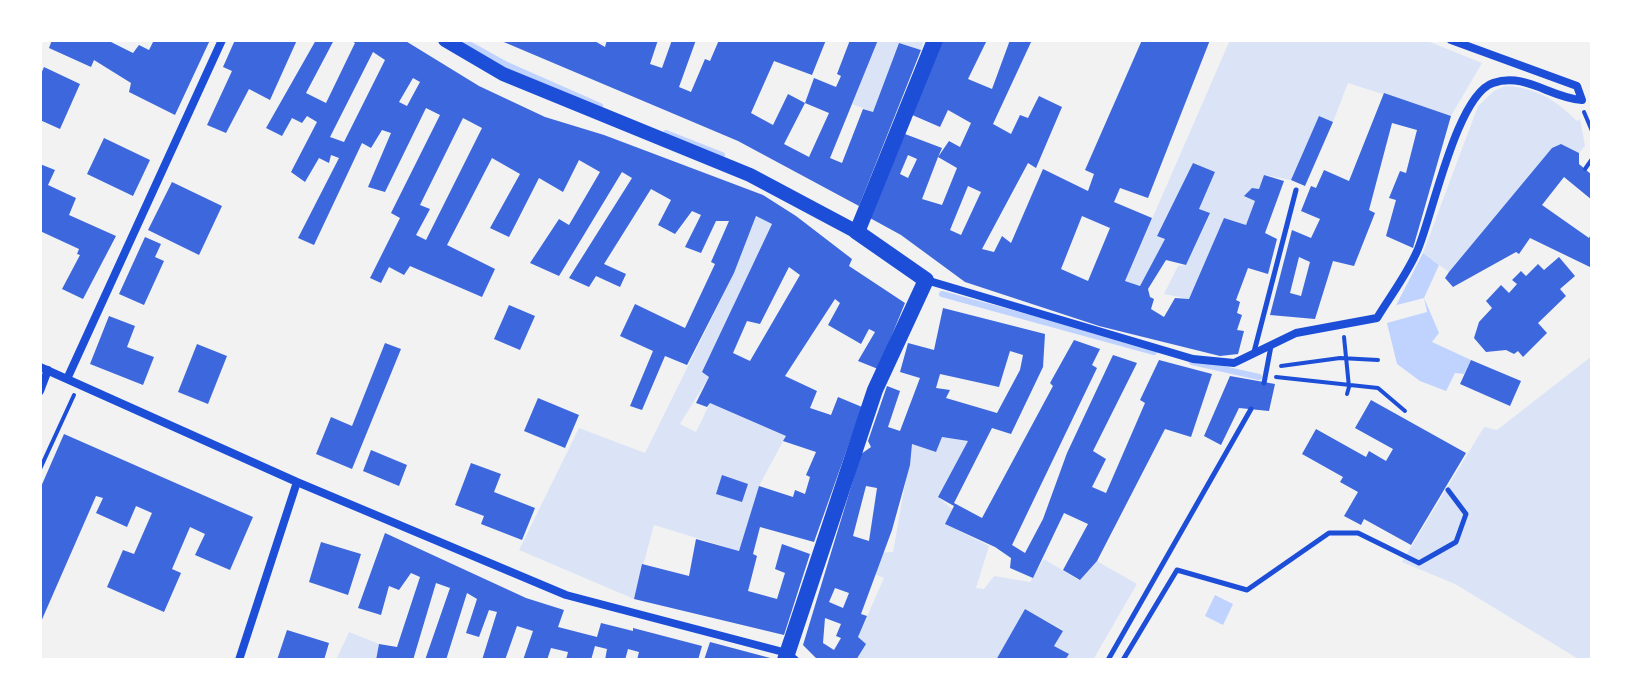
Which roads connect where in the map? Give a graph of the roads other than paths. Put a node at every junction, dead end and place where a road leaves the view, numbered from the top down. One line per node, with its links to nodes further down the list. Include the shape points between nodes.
1 (222, 40): 11 (street)
2 (445, 40): 6 (street, via 503,74 750,175)
3 (935, 40): 6 (main road)
4 (1451, 40): 8 (street, via 1577,86 1582,100 1525,80 1492,83 1471,102 1417,250 1377,318 1296,333)
5 (1296, 190): 9 (lane)
6 (857, 232): 7 (main road)
7 (926, 280): 9 (street, via 1193,359 1234,363); 17 (main road, via 875,390)
8 (1271, 346): 9 (street); 12 (lane)
9 (1253, 357)
10 (44, 368): 11 (street); 13 (street)
11 (67, 379): 15 (street)
12 (1264, 383)
13 (40, 391)
14 (1251, 409): 19 (lane)
15 (297, 482): 17 (street, via 566,595); 18 (street)
16 (1448, 490): 20 (lane, via 1466,514 1456,542 1419,563 1358,533 1329,533 1247,590 1177,570)
17 (789, 658)
18 (239, 660)
19 (1108, 660)
20 (1123, 660)

